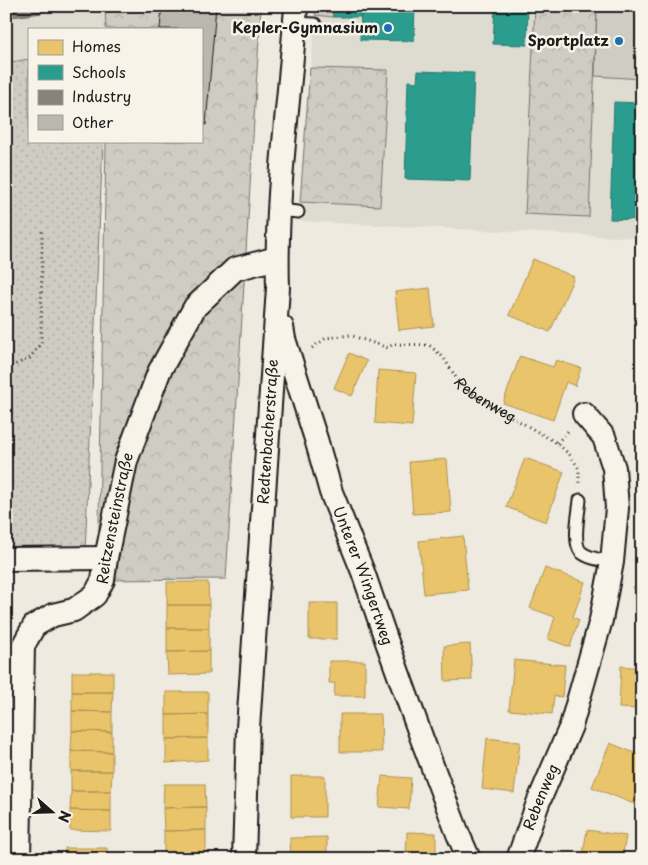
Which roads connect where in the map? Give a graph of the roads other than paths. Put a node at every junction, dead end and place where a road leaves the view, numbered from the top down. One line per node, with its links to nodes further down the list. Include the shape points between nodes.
1 (302, 18): 2 (street, Redtenbacherstraße, via 288,211)
2 (277, 258): 3 (street, Redtenbacherstraße); 6 (street, Reitzensteinstraße, via 235,269 196,307 159,372 126,461)
3 (278, 288): 11 (street, Redtenbacherstraße, via 248,728); 12 (street, Unterer Wingertweg, via 278,312 284,338 330,492 363,572 422,739)
4 (584, 414): 8 (street, Rebenweg, via 604,437 614,468 617,508)
5 (580, 500): 8 (lane, via 576,542 580,551)
6 (106, 558): 7 (street); 10 (street, Reitzensteinstraße, via 103,580 95,595 74,610 53,615 34,626 23,646)
7 (6, 559)
8 (612, 562): 9 (street, Rebenweg, via 601,620 571,726 538,803)
9 (523, 857)
10 (19, 859)
11 (244, 859)
12 (469, 859)

